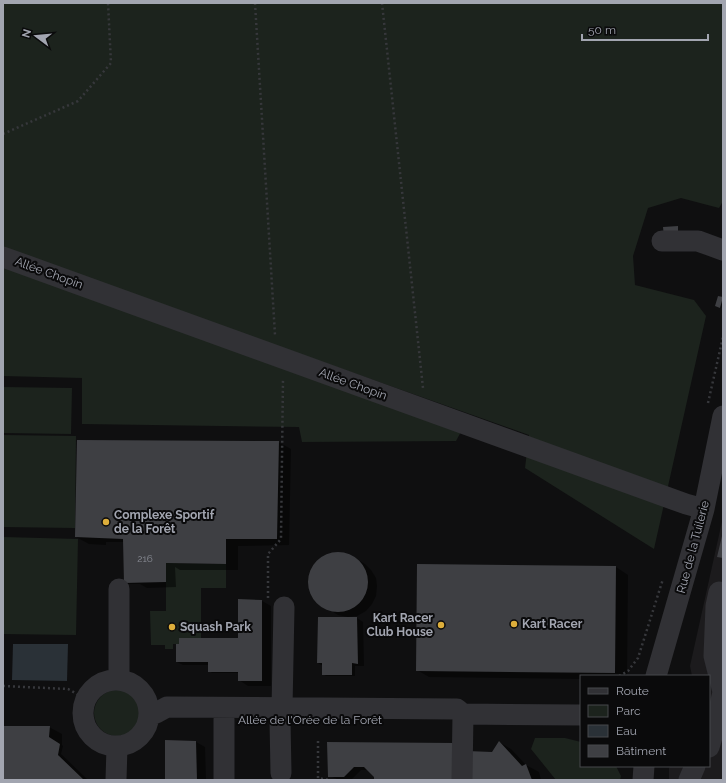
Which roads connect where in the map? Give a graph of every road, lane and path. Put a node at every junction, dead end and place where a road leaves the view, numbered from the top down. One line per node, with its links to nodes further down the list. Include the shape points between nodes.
1 (108, 3): 4 (path, via 111,63 78,101)
2 (255, 3): 8 (path)
3 (382, 3): 9 (path)
4 (3, 134)
5 (662, 241): 6 (street, via 698,241)
6 (723, 250)
7 (3, 257): 8 (street, Allée Chopin)
8 (280, 357): 9 (street, Allée Chopin); 15 (path, via 281,538 268,554)
9 (425, 409): 11 (street, Allée Chopin)
10 (723, 416): 11 (street, Rue de la Tuilerie)
11 (704, 509): 17 (street, Rue de la Tuilerie)
12 (663, 578): 16 (path, Rue de la Tuilerie, via 638,658 628,671)
13 (119, 589): 18 (street)
14 (723, 592): 26 (street, via 719,592 716,606 714,656 723,692)
15 (276, 603): 22 (street)
16 (621, 675)
17 (656, 675)
18 (119, 680): 20 (street, via 100,684); 21 (street, via 140,691)
19 (3, 686): 20 (path, via 68,689)
20 (86, 698): 28 (street, via 82,709 86,730 102,744)
21 (152, 713): 22 (street, Allée de l'Orée de la Forêt, via 167,707); 25 (street, Allée de l'Orée de la Forêt, via 168,719); 28 (street, via 142,733 134,741)
22 (281, 714): 23 (street, Allée de l'Orée de la Forêt, via 457,721); 25 (street, Allée de l'Orée de la Forêt); 31 (street)
23 (463, 714): 24 (street, Allée de l'Orée de la Forêt); 35 (street)
24 (580, 715)
25 (224, 719): 33 (street)
26 (711, 733)
27 (318, 741): 34 (path, via 318,778)
28 (117, 747): 32 (street)
29 (644, 767): 36 (street)
30 (695, 767): 37 (street)
31 (281, 773)
32 (116, 780)
33 (224, 780)
34 (329, 780)
35 (462, 780)
36 (643, 780)
37 (689, 780)

